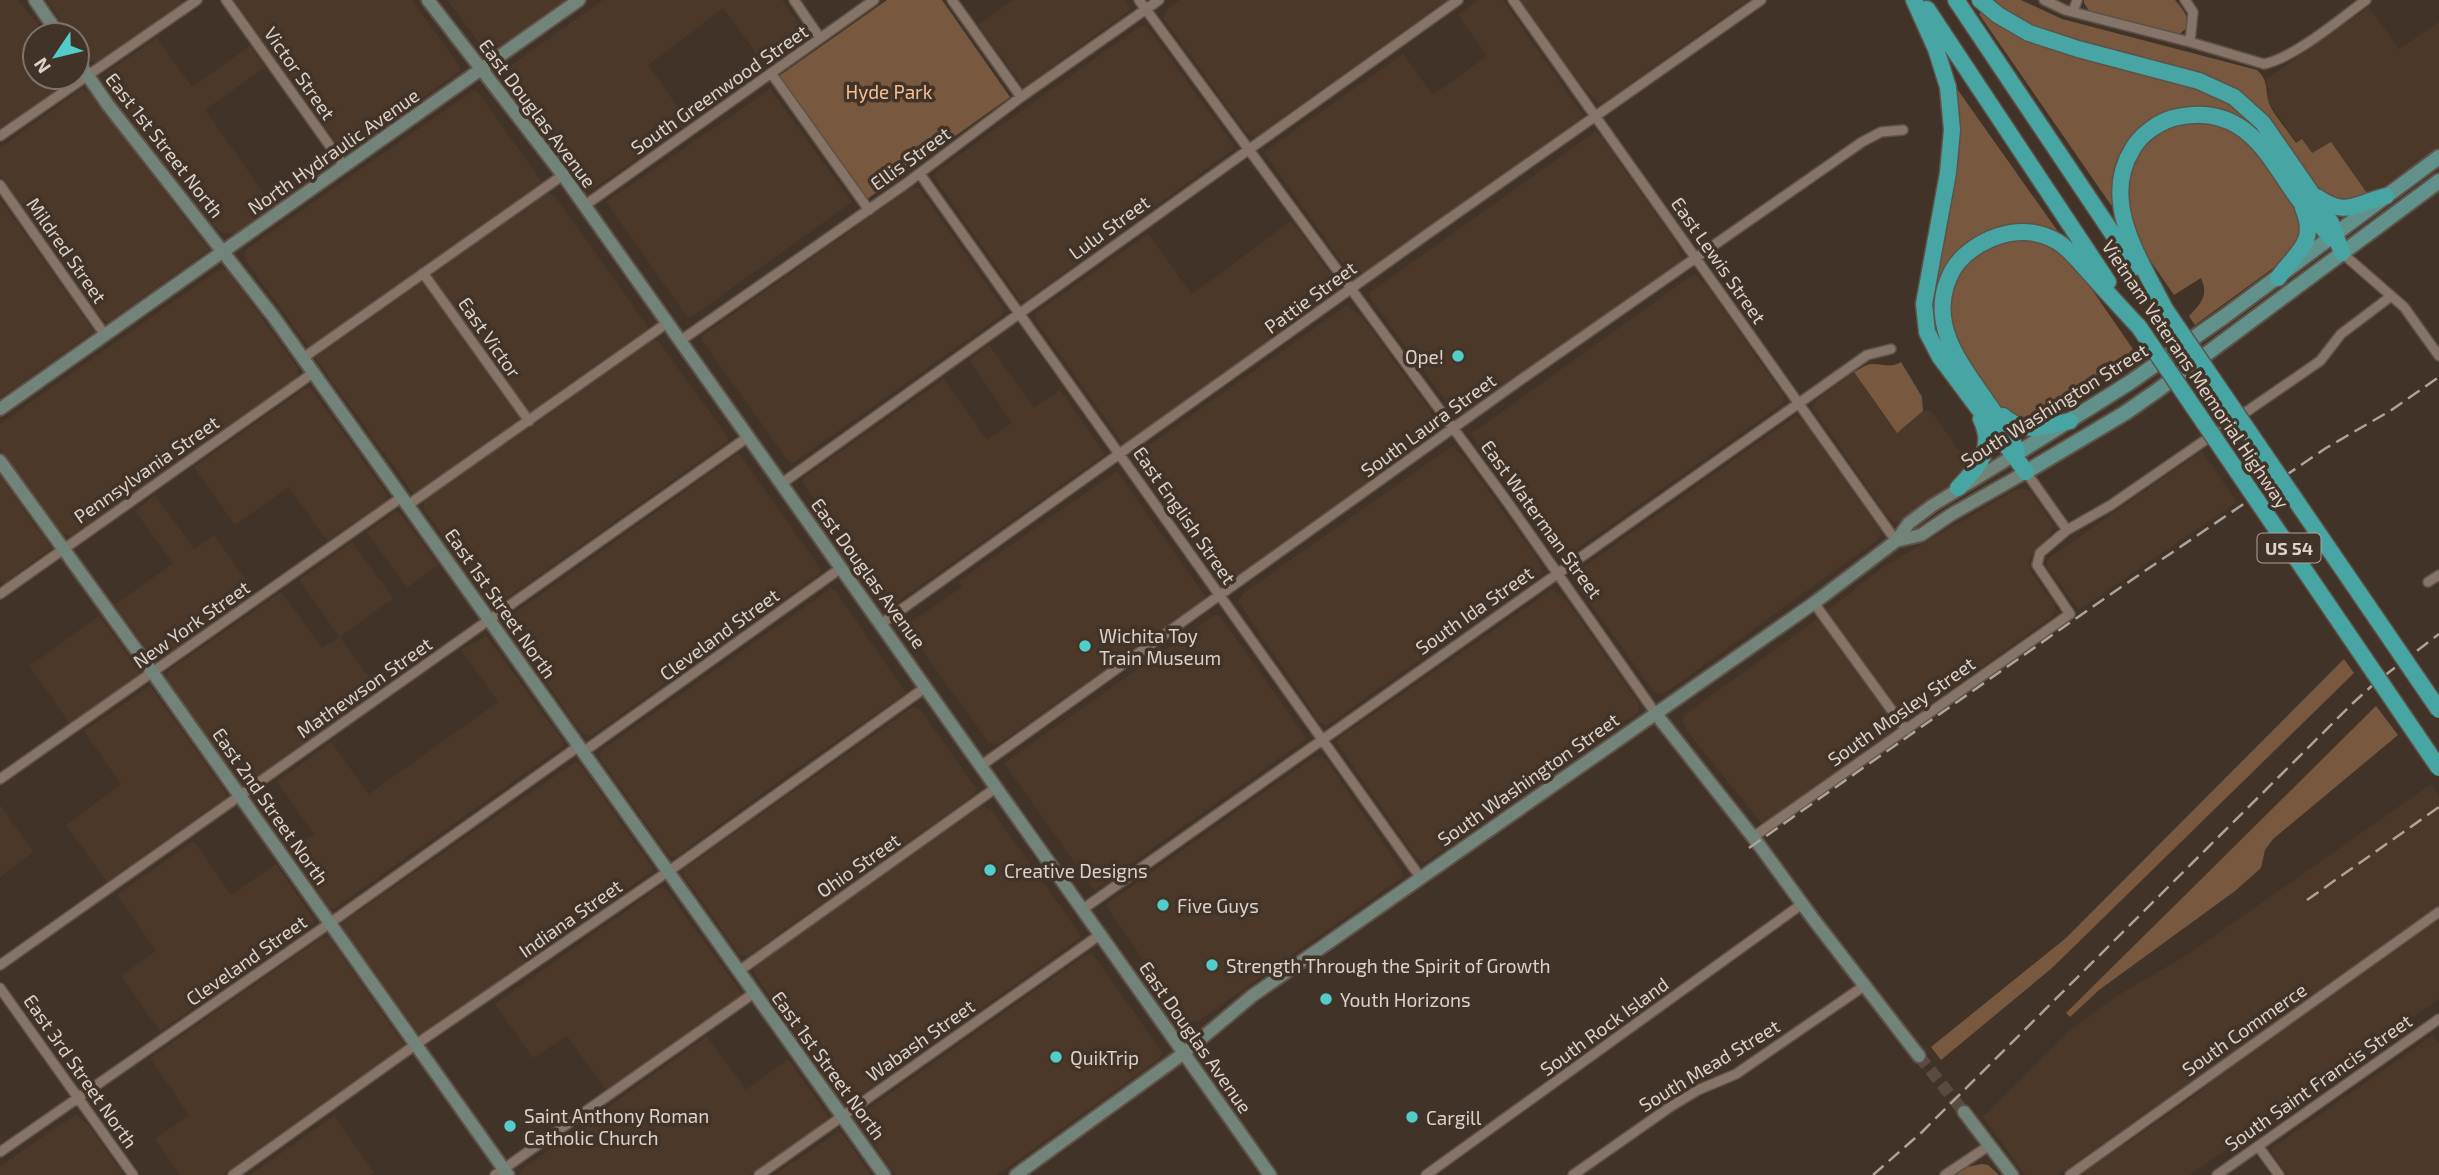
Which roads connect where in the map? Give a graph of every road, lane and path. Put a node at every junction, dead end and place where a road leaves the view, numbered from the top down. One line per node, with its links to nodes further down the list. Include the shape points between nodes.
1 (35, 0): 24 (street)
2 (197, 0): 29 (street)
3 (226, 0): 38 (street, Victor Street)
4 (428, 0): 27 (street, East Douglas Avenue)
5 (579, 0): 27 (street, North Hydraulic Avenue)
6 (794, 0): 25 (street)
7 (874, 0): 25 (street, South Greenwood Street)
8 (952, 0): 32 (street)
9 (1139, 0): 22 (street, East Waterman Street)
10 (1159, 0): 22 (street, Ellis Street)
11 (1458, 0): 36 (street, Lulu Street)
12 (1513, 0): 33 (street, East Lewis Street)
13 (1761, 0): 33 (street, Pattie Street)
14 (1914, 0): 65 (highway, via 1948,87 1952,130 1924,304 1927,332)
15 (1921, 0): 58 (highway, Vietnam Veterans Memorial Highway / US 54)
16 (1956, 0): 55 (highway, Vietnam Veterans Memorial Highway / US 54)
17 (1980, 0): 44 (highway, via 2029,33 2199,81 2234,97 2263,123)
18 (2044, 0): 23 (street)
19 (2077, 0): 23 (street)
20 (2185, 0): 26 (street, via 2193,12)
21 (2367, 0): 26 (street, via 2274,62 2264,64)
22 (1146, 9): 32 (street, Ellis Street); 36 (street, East Waterman Street)
23 (2073, 12): 26 (street)
24 (49, 21)
25 (820, 38): 28 (street, South Greenwood Street)
26 (2190, 42)
27 (482, 70): 38 (street, North Hydraulic Avenue); 40 (street, East Douglas Avenue)
28 (771, 73): 45 (street, South Greenwood Street); 46 (street)
29 (91, 74)
30 (91, 80): 48 (street, East 1st Street North)
31 (66, 91): 35 (street)
32 (1021, 97): 39 (street, Ellis Street)
33 (1595, 117): 50 (street, East Lewis Street); 53 (street, Pattie Street)
34 (1903, 130): 50 (street, South Laura Street, via 1881,132 1862,142)
35 (0, 136)
36 (1248, 148): 53 (street, East Waterman Street); 56 (street, Lulu Street)
37 (2439, 156): 43 (main road, South Washington Street)
38 (345, 167): 48 (street, North Hydraulic Avenue)
39 (920, 174): 46 (street, Ellis Street); 56 (street, East English Street)
40 (563, 175): 45 (street, East Douglas Avenue); 51 (street)
41 (2439, 181): 49 (main road, South Washington Street)
42 (0, 186): 59 (street, Mildred Street)
43 (2386, 196): 44 (highway, via 2350,209); 47 (main road, South Washington Street)
44 (2306, 198): 47 (highway, via 2331,223); 52 (highway, via 2308,238); 55 (highway, via 2251,135 2225,119 2185,115 2166,120 2142,136 2125,161 2120,203 2129,235)
45 (584, 206): 57 (street, East Douglas Avenue)
46 (869, 210): 60 (street, Ellis Street)
47 (2333, 237): 49 (highway); 52 (main road, South Washington Street)
48 (223, 251): 59 (street, North Hydraulic Avenue); 63 (street, East 1st Street North)
49 (2342, 253): 54 (street); 76 (main road, South Washington Street, via 2125,413)
50 (1696, 258): 66 (street, East Lewis Street); 71 (street, South Laura Street)
51 (423, 273): 63 (street); 69 (street, East Victor)
52 (2278, 278): 70 (main road, South Washington Street)
53 (1351, 288): 71 (street, East Waterman Street); 74 (street, Pattie Street)
54 (2390, 298): 62 (street, via 2404,307); 80 (street, via 2341,334 2320,361)
55 (2165, 309): 94 (highway, Vietnam Veterans Memorial Highway / US 54, bridge)
56 (1020, 313): 74 (street, East English Street); 77 (street, Lulu Street)
57 (667, 323): 60 (street, East Douglas Avenue); 69 (street, New York Street)
58 (2139, 327): 67 (highway, via 2058,242 2014,232 1979,243 1950,275 1943,321 1956,355); 100 (highway, Vietnam Veterans Memorial Highway / US 54, bridge)
59 (105, 335): 68 (street, North Hydraulic Avenue)
60 (680, 341): 72 (street, East Douglas Avenue)
61 (1891, 349): 66 (street, South Ida Street, via 1867,355)
62 (2439, 356)
63 (303, 358): 64 (street, East 1st Street North)
64 (313, 373): 79 (street, East 1st Street North); 82 (street, Pennsylvania Street)
65 (1960, 384): 73 (highway); 78 (highway, via 1983,423 1987,441 1980,466)
66 (1798, 403): 81 (street, East Lewis Street); 84 (street, South Ida Street)
67 (1990, 404): 70 (highway, via 2020,428); 73 (highway, via 2009,432)
68 (0, 409)
69 (528, 421): 79 (street, New York Street)
70 (2070, 421): 73 (main road, South Washington Street)
71 (1453, 428): 84 (street, East Waterman Street); 88 (street, South Laura Street)
72 (748, 437): 77 (street, East Douglas Avenue); 90 (street, Mathewson Street)
73 (2016, 454): 76 (highway); 78 (street, South Washington Street)
74 (1121, 455): 88 (street, East English Street); 91 (street, Pattie Street)
75 (0, 461): 82 (street, East 2nd Street North)
76 (2026, 472): 80 (street); 81 (street, South Washington Street, via 1920,535)
77 (781, 484): 83 (street, East Douglas Avenue)
78 (1958, 488): 81 (street, South Washington Street, via 1909,523)
79 (405, 501): 90 (street, East 1st Street North); 92 (street, New York Street)
80 (2067, 530): 96 (street, South Mosley Street, via 2040,552 2037,565 2070,614)
81 (1896, 541): 89 (street, South Washington Street)
82 (64, 549): 87 (street, Pennsylvania Street); 92 (street, East 2nd Street North)
83 (841, 568): 91 (street, East Douglas Avenue); 98 (street, Cleveland Street)
84 (1557, 572): 95 (street, East Waterman Street); 97 (street, South Ida Street)
85 (2439, 575): 86 (street)
86 (2428, 582)
87 (0, 594)
88 (1221, 596): 97 (street, East English Street); 99 (street, South Laura Street)
89 (1814, 603): 95 (street, South Washington Street); 96 (street)
90 (489, 619): 98 (street, East 1st Street North); 103 (street, Mathewson Street)
91 (881, 624): 93 (street, East Douglas Avenue)
92 (153, 673): 101 (street, New York Street); 103 (street, East 2nd Street North)
93 (926, 687): 99 (street, East Douglas Avenue); 105 (street, Indiana Street)
94 (2439, 710)
95 (1656, 714): 104 (street, East Waterman Street); 106 (street, South Washington Street)
96 (1906, 730): 104 (street, South Mosley Street)
97 (1322, 740): 106 (street, East English Street); 108 (street, South Ida Street)
98 (581, 749): 105 (street, East 1st Street North); 110 (street, Cleveland Street)
99 (982, 765): 102 (street, East Douglas Avenue)
100 (2439, 769)
101 (0, 779)
102 (997, 787): 108 (street, East Douglas Avenue); 113 (street, Ohio Street)
103 (240, 795): 110 (street, East 2nd Street North); 112 (street, Mathewson Street)
104 (1753, 837): 107 (street, East Waterman Street)
105 (668, 871): 113 (street, East 1st Street North); 118 (street, Indiana Street)
106 (1420, 877): 119 (street, South Washington Street, via 1252,996)
107 (1802, 904): 114 (street, East Waterman Street); 134 (street, South Rock Island)
108 (1083, 909): 111 (street, East Douglas Avenue)
109 (2439, 912): 138 (street, South Commerce)
110 (330, 923): 118 (street, East 2nd Street North); 121 (street, Cleveland Street)
111 (1101, 934): 119 (street, East Douglas Avenue); 123 (street, Wabash Street)
112 (0, 965)
113 (738, 971): 116 (street, East 1st Street North)
114 (1864, 986): 120 (street, East Waterman Street); 135 (street, South Mead Street, via 1736,1074 1670,1107)
115 (0, 988): 121 (street, East 3rd Street North)
116 (754, 993): 123 (street, East 1st Street North); 127 (street)
117 (2437, 1024): 125 (street, South Saint Francis Street)
118 (415, 1045): 127 (street, East 2nd Street North); 129 (street, Indiana Street)
119 (1184, 1053): 132 (street, South Washington Street); 133 (street, East Douglas Avenue)
120 (1919, 1056)
121 (78, 1097): 126 (street, Cleveland Street); 128 (street, East 3rd Street North)
122 (1964, 1112): 124 (street)
123 (842, 1117): 130 (street, Wabash Street); 131 (street, East 1st Street North)
124 (1990, 1145): 136 (street); 137 (street)
125 (2258, 1146): 139 (street, South Saint Francis Street); 140 (street)
126 (0, 1152)
127 (502, 1173)
128 (133, 1175)
129 (233, 1175)
130 (759, 1175)
131 (884, 1175)
132 (1016, 1175)
133 (1270, 1175)
134 (1426, 1175)
135 (1573, 1175)
136 (1945, 1175)
137 (2012, 1175)
138 (2070, 1175)
139 (2217, 1175)
140 (2278, 1175)

